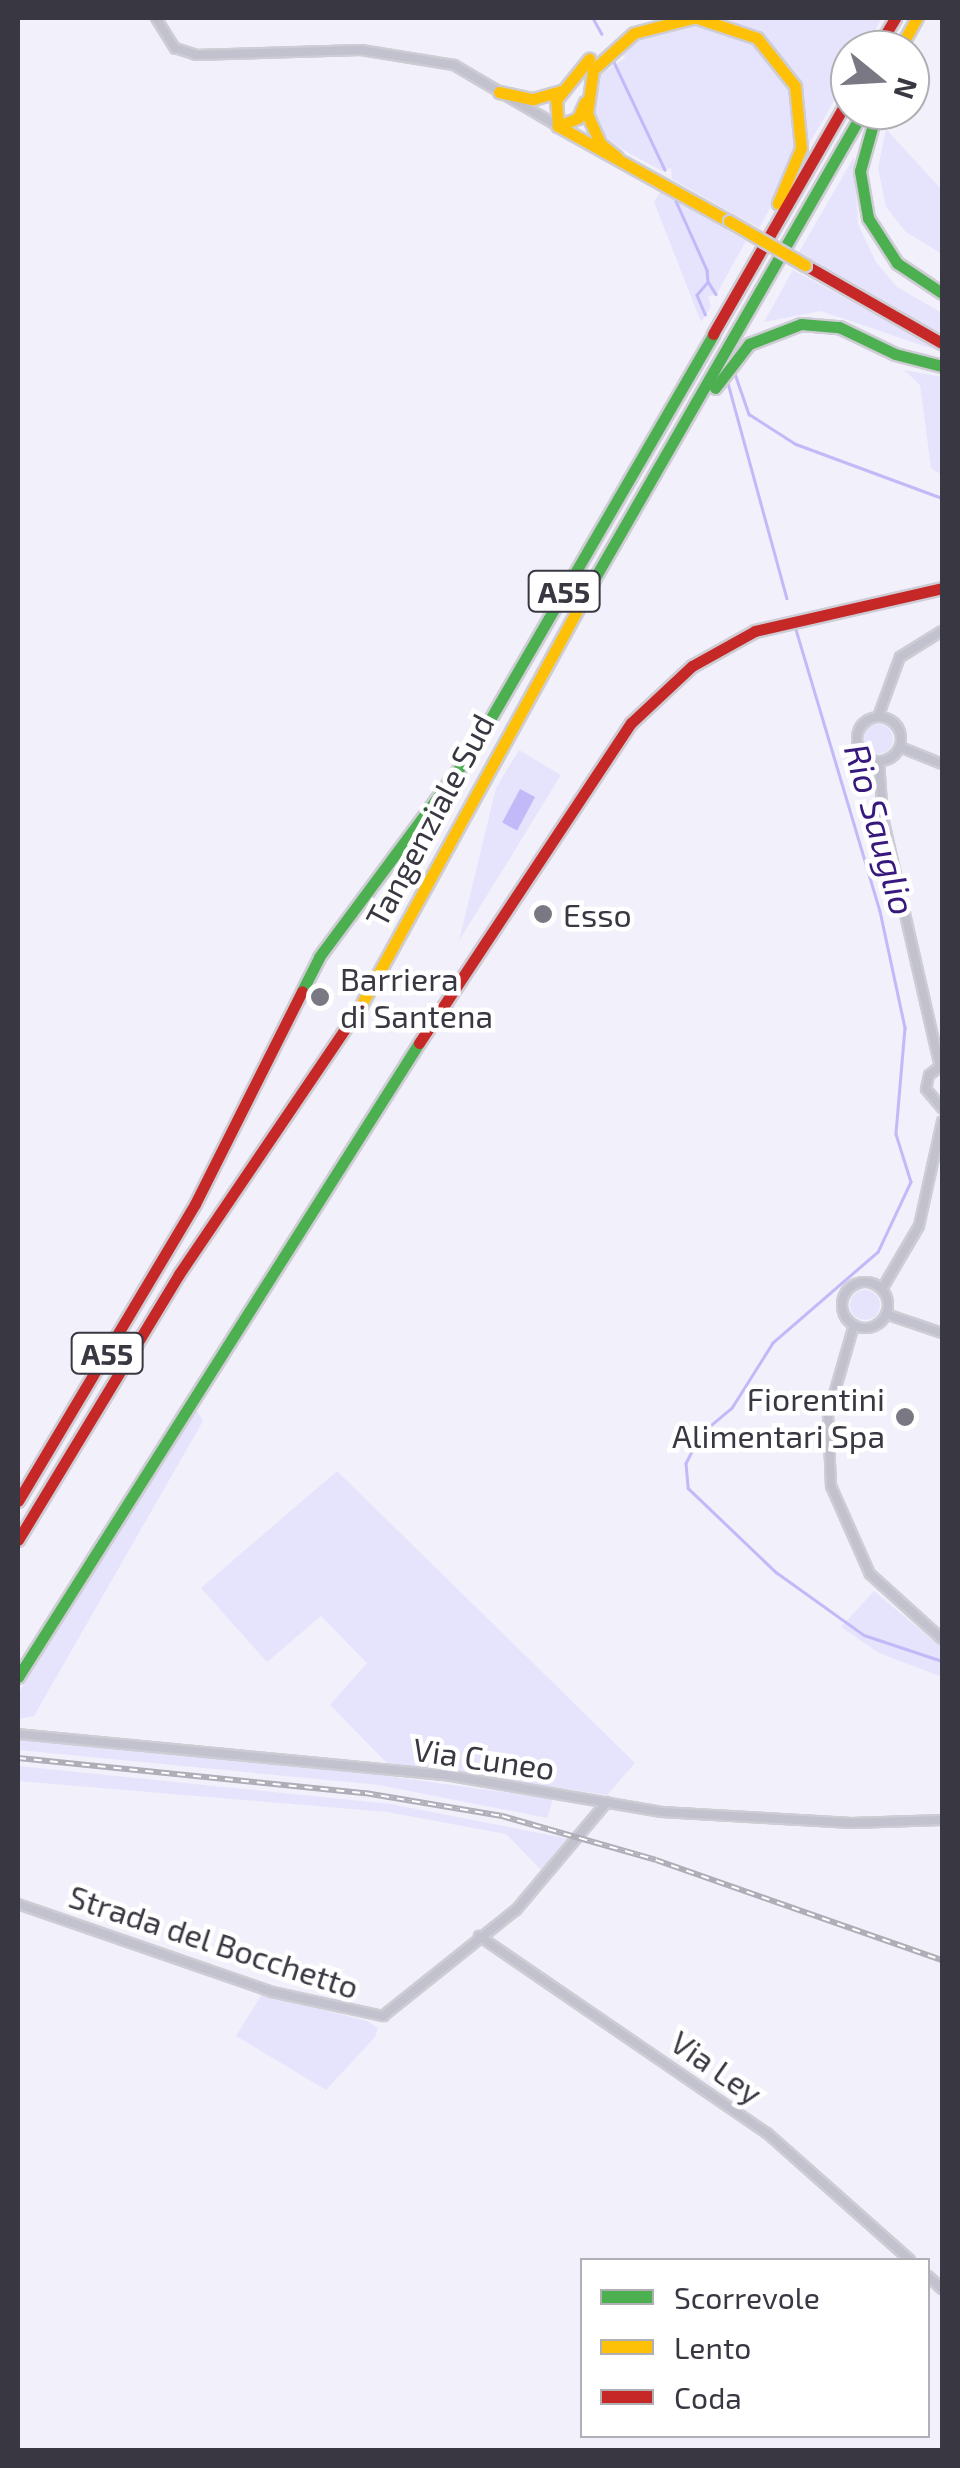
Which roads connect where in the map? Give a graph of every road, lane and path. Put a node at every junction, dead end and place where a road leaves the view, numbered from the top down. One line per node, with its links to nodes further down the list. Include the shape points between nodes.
1 (156, 18): 5 (street, via 170,43 196,55 361,50 454,65)
2 (645, 18): 4 (main road, via 601,46)
3 (695, 18): 6 (main road, via 651,24 607,52 590,76); 12 (main road, via 756,38 778,58 798,96 799,158)
4 (566, 88): 5 (main road, via 534,98); 7 (main road, via 555,104)
5 (499, 92): 7 (street)
6 (585, 102): 7 (main road, via 578,118); 11 (main road, via 596,136)
7 (558, 126): 11 (main road)
8 (831, 130): 12 (main road, Tangenziale Sud / A55)
9 (853, 130): 16 (main road, Tangenziale Sud / A55)
10 (870, 130): 13 (main road, via 861,158 868,218 896,263)
11 (617, 157): 14 (main road, bridge)
12 (760, 254): 30 (main road, Tangenziale Sud / A55, via 470,754 319,957 196,1204)
13 (942, 293)
14 (942, 342)
15 (942, 366): 16 (main road, via 895,354 839,328 791,326 744,348)
16 (690, 414): 31 (main road, Tangenziale Sud / A55, via 499,744 354,1018 178,1274)
17 (942, 588): 33 (main road, via 754,631 692,666 631,723 552,836)
18 (942, 631): 19 (street, via 900,657)
19 (878, 717): 20 (street, via 899,729); 21 (street, via 862,726 857,741 863,754)
20 (900, 747): 21 (street); 22 (street)
21 (879, 761): 23 (street, via 883,818)
22 (942, 764)
23 (941, 1066): 24 (street, via 926,1090)
24 (942, 1108)
25 (942, 1121): 26 (street, via 919,1226)
26 (882, 1289): 27 (street); 28 (street, via 863,1282 846,1293 844,1314)
27 (886, 1314): 28 (street, via 876,1325); 29 (street)
28 (854, 1325): 32 (street, via 828,1415 831,1486 870,1574)
29 (942, 1333)
30 (18, 1502)
31 (18, 1540)
32 (942, 1639)
33 (18, 1677)
34 (18, 1734): 35 (street, Via Cuneo, via 445,1775)
35 (607, 1802): 36 (street, Via Cuneo, via 740,1818); 38 (street, Strada del Bocchetto, via 526,1899)
36 (942, 1820)
37 (18, 1904): 38 (street, Strada del Bocchetto, via 208,1971 371,2017 392,2013)
38 (479, 1936): 39 (street, Via Ley, via 767,2133)
39 (908, 2258)

